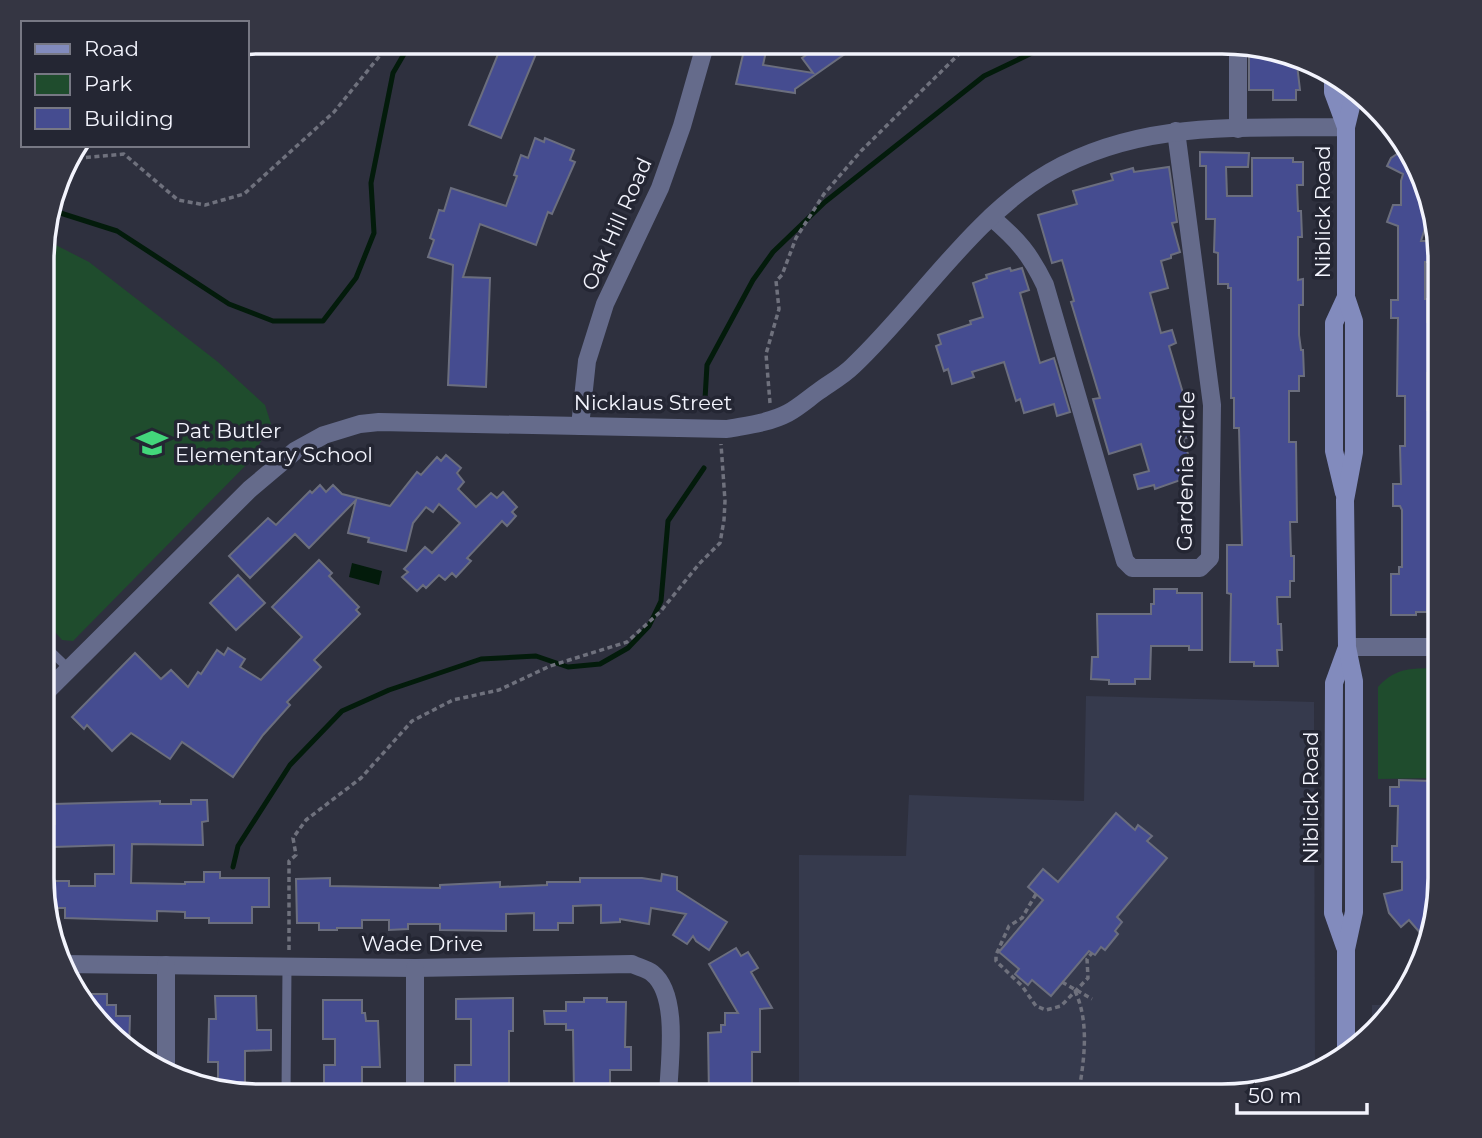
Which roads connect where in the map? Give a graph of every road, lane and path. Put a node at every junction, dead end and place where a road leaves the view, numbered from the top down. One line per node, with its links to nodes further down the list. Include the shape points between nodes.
1 (380, 55): 10 (path, via 334,113 244,194 205,205 178,200 124,154)
2 (702, 55): 13 (street, Oak Hill Road, via 660,188 605,304 587,361)
3 (958, 55): 12 (path, via 861,150 824,194 796,238 776,281 779,309 766,354)
4 (1238, 55): 8 (street)
5 (1333, 87): 7 (main road, Niblick Road)
6 (1352, 101): 7 (main road, Niblick Road)
7 (1346, 127): 8 (street, Nicklaus Street); 15 (main road, Niblick Road, via 1346,297 1354,321 1354,452 1345,500)
8 (1238, 129): 9 (street, Nicklaus Street)
9 (1176, 131): 11 (street, Nicklaus Street, via 1124,141 1069,162 1021,191); 11 (street, Gardenia Circle, via 1212,405 1210,558 1199,568 1132,568 1125,561 1045,285 1019,242)
10 (82, 158)
11 (991, 217): 12 (street, Nicklaus Street, via 852,368 790,412)
12 (771, 420): 14 (street, Nicklaus Street)
13 (580, 426): 14 (street, Nicklaus Street); 18 (street, Nicklaus Street, via 379,422 324,435 295,451 250,489)
14 (721, 429): 24 (path, via 725,501 720,542 660,612 627,642 550,666 499,690 453,700 412,721 361,778 306,820 293,838 296,855 289,861)
15 (1347, 646): 16 (street); 29 (main road, Niblick Road, via 1334,683 1334,914 1346,949)
16 (1427, 647)
17 (55, 655): 18 (lane)
18 (69, 669): 19 (street, Nicklaus Street)
19 (55, 683)
20 (1036, 894): 27 (path, via 1021,918 1009,926 996,961 1040,1008 1056,1009)
21 (1092, 953): 27 (path, via 1087,958 1088,978)
22 (73, 964): 23 (street, Wade Drive)
23 (166, 965): 24 (street, Wade Drive); 30 (street)
24 (287, 966): 25 (street, Wade Drive); 31 (lane)
25 (415, 968): 32 (street); 33 (street, Wade Drive, via 632,964 651,972 667,995 670,1010)
26 (1062, 982): 27 (path)
27 (1075, 991): 28 (path); 34 (path, via 1083,1019)
28 (1092, 999)
29 (1346, 1042)
30 (166, 1060)
31 (286, 1083)
32 (415, 1083)
33 (668, 1083)
34 (1080, 1084)

